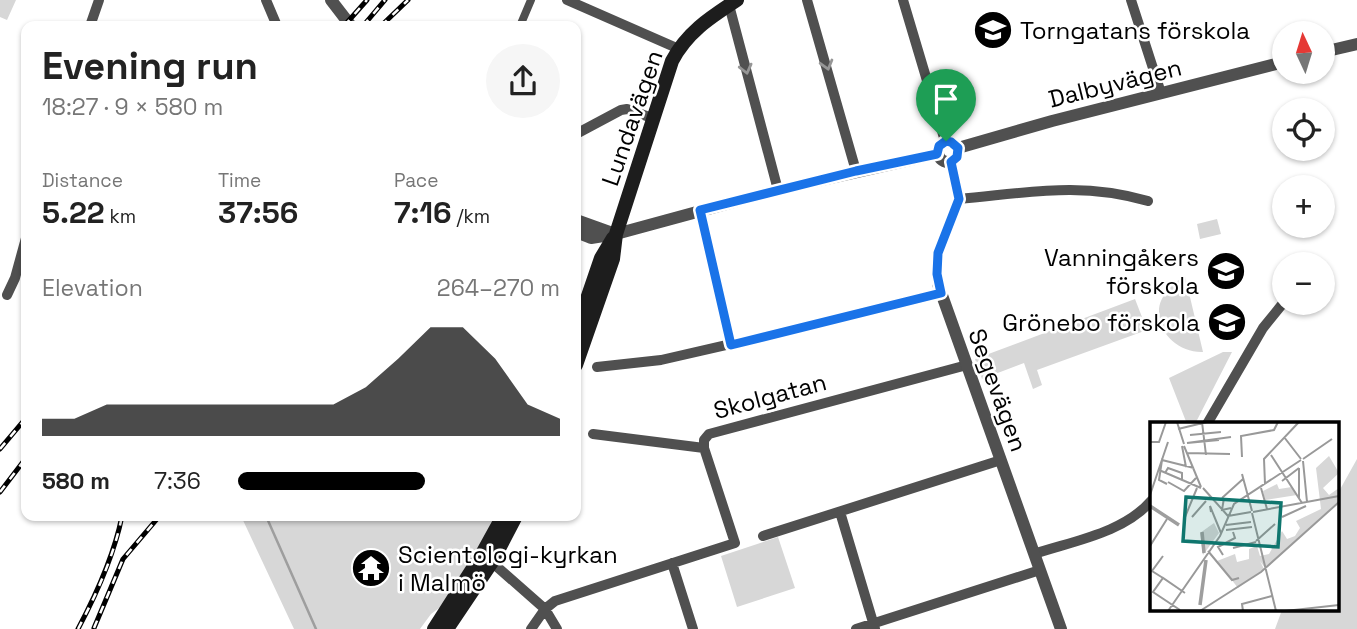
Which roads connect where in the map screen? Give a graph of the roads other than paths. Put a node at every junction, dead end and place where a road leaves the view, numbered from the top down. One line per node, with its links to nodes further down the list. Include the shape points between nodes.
1 (99, 0): 10 (street)
2 (266, 0): 11 (street)
3 (331, 0): 12 (street)
4 (531, 0): 13 (street)
5 (568, 0): 15 (street)
6 (807, 0): 25 (street, one-way to 25)
7 (903, 0): 21 (street)
8 (1130, 0): 18 (street)
9 (733, 3): 15 (main road, Lundavägen, via 700,26); 26 (street, one-way to 26)
10 (92, 21)
11 (275, 21)
12 (347, 21)
13 (522, 21)
14 (1357, 44): 16 (street)
15 (679, 49): 19 (main road, Lundavägen)
16 (1335, 49)
17 (1272, 65): 18 (street, Dalbyvägen)
18 (1161, 93): 22 (street, Dalbyvägen)
19 (652, 118): 20 (street, via 621,110); 32 (main road, Lundavägen)
20 (581, 131)
21 (946, 141): 22 (street); 23 (street)
22 (958, 148): 24 (street)
23 (937, 154): 24 (street, via 942,161); 25 (street)
24 (951, 162): 27 (street)
25 (856, 171): 26 (street)
26 (778, 190): 29 (street)
27 (959, 199): 28 (street, via 1069,189); 34 (street, Segevägen, via 938,253)
28 (1148, 201)
29 (700, 210): 32 (street); 38 (street)
30 (581, 222): 32 (street)
31 (581, 234): 32 (street, via 591,238)
32 (616, 234): 37 (main road, Lundavägen, via 601,258); 39 (main road, Lundavägen, via 613,259)
33 (21, 256): 35 (street)
34 (941, 293): 38 (street); 40 (street, Segevägen)
35 (7, 295)
36 (1274, 315): 42 (street)
37 (581, 316)
38 (731, 345): 41 (street, via 662,360)
39 (581, 351)
40 (967, 365): 44 (street, Skolgatan, via 709,434); 45 (street, Segevägen)
41 (597, 367)
42 (1207, 422)
43 (593, 434): 44 (street, Skolgatan)
44 (704, 448): 53 (street, via 735,544)
45 (1001, 460): 47 (street); 51 (street, Segevägen)
46 (1150, 502): 51 (street, via 1118,525)
47 (840, 512): 50 (street); 56 (street)
48 (501, 521): 52 (main road)
49 (513, 521): 52 (main road)
50 (763, 536)
51 (1034, 554): 54 (street, Segevägen)
52 (487, 558): 55 (street); 57 (main road); 58 (main road)
53 (673, 563): 55 (street, via 555,601); 61 (street)
54 (1040, 570): 56 (street); 63 (street, Segevägen)
55 (545, 609): 59 (street); 60 (street)
56 (874, 626): 62 (street)
57 (433, 629)
58 (447, 629)
59 (531, 629)
60 (557, 629)
61 (693, 629)
62 (856, 629)
63 (1061, 629)

